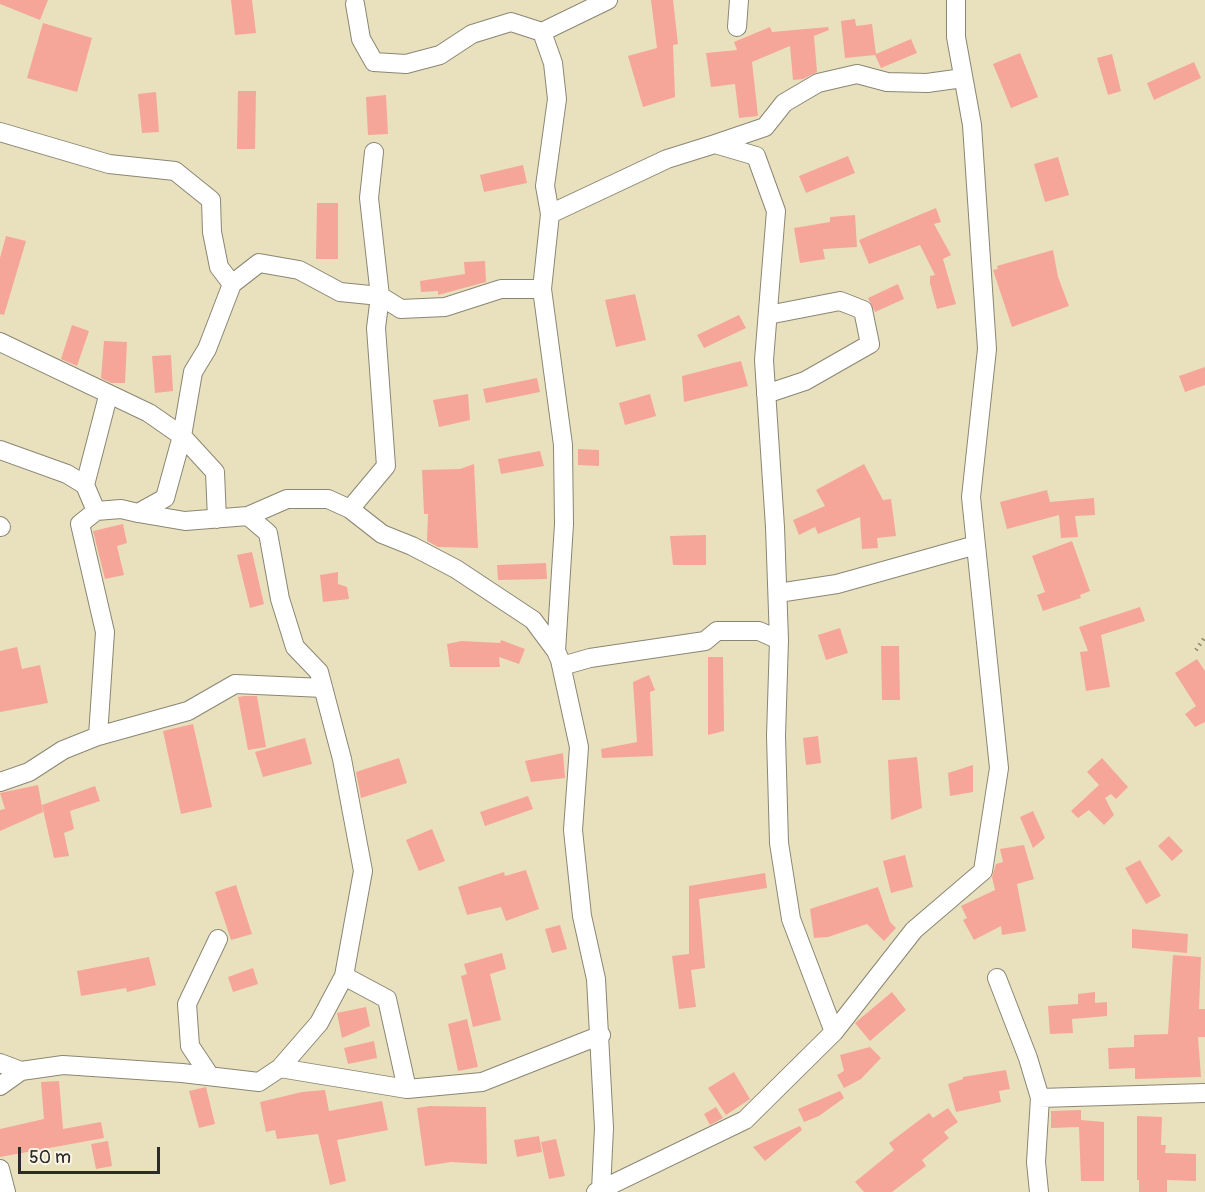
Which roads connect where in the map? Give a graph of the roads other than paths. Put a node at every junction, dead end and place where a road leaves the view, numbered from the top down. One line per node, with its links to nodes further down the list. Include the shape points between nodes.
1 (608, 0): 6 (street)
2 (739, 0): 5 (street)
3 (956, 0): 7 (street, via 956,37)
4 (355, 4): 6 (street, via 361,39 374,62 406,64 440,55 472,34 511,22)
5 (737, 27)
6 (542, 32): 13 (street, via 553,63 557,99 545,186)
7 (963, 78): 8 (street, via 927,83 887,82 857,74 819,82 784,103); 29 (street, via 972,125 987,349 971,497)
8 (765, 127): 10 (street); 12 (street)
9 (0, 132): 14 (street, via 109,164 175,171 211,200 219,267)
10 (715, 144): 12 (street); 13 (street, via 667,159)
11 (374, 152): 16 (street, via 369,198)
12 (756, 156): 17 (street, via 776,210)
13 (550, 214): 15 (street)
14 (232, 284): 16 (street, via 259,263 299,270 340,292); 21 (street, via 207,349 193,372)
15 (542, 289): 16 (street, via 501,289 446,307 401,309); 32 (street, via 563,445)
16 (380, 296): 24 (street, via 376,328 386,466)
17 (768, 315): 19 (street); 19 (street, via 840,301 863,310 870,344 805,381)
18 (0, 342): 20 (street)
19 (766, 394): 30 (street)
20 (108, 396): 21 (street, via 149,413); 23 (street)
21 (182, 436): 26 (street, via 165,498); 28 (street, via 215,472)
22 (0, 450): 23 (street, via 48,466)
23 (85, 485): 25 (street)
24 (350, 509): 27 (street, via 328,499 287,499); 32 (street, via 382,534 456,569 533,620)
25 (96, 511): 26 (street, via 121,508); 34 (street, via 80,524 105,632)
26 (138, 513): 28 (street, via 185,521)
27 (248, 516): 28 (street); 33 (street, via 268,533 280,599 295,647 319,672)
28 (217, 519)
29 (976, 545): 30 (street, via 837,584); 39 (street, via 999,768 983,871 914,930)
30 (778, 593): 31 (street)
31 (779, 640): 32 (street, via 759,631 717,631 705,641); 39 (street, via 779,843 791,919)
32 (559, 659): 40 (street, via 579,747 573,830)
33 (323, 688): 34 (street, via 236,684 188,711); 37 (street, via 342,759 363,871)
34 (98, 736): 35 (street, via 63,750 29,772)
35 (0, 782)
36 (218, 939): 44 (street, via 187,1004 190,1046)
37 (344, 976): 42 (street, via 319,1023); 46 (street, via 387,999)
38 (997, 978): 48 (street)
39 (834, 1032): 50 (street, via 745,1120)
40 (601, 1035): 46 (street, via 482,1082); 50 (street, via 604,1128)
41 (0, 1063): 43 (street)
42 (280, 1068): 44 (street, via 259,1082); 46 (street)
43 (21, 1071): 44 (street, via 63,1065); 45 (street)
44 (210, 1076)
45 (0, 1086)
46 (407, 1089)
47 (1205, 1092): 48 (street)
48 (1040, 1098): 52 (street, via 1036,1162)
49 (0, 1169): 51 (street)
50 (599, 1191)
51 (6, 1192)
52 (1039, 1192)

